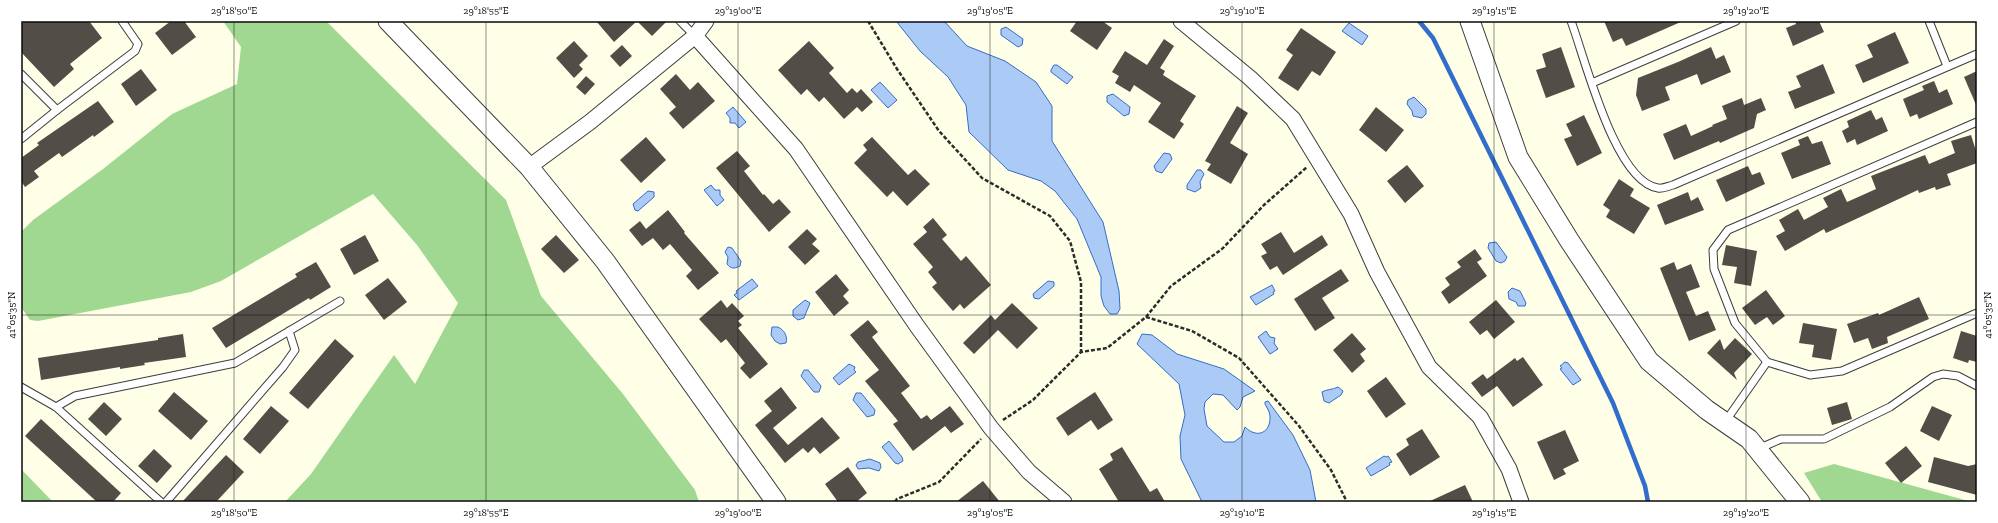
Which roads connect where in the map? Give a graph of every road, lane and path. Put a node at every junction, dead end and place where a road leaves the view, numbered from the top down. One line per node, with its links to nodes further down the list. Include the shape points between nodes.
1 (122, 21): 16 (lane, via 138,44 135,51)
2 (388, 21): 20 (street)
3 (680, 21): 11 (lane)
4 (706, 21): 11 (street)
5 (868, 21): 26 (path, via 939,131 982,178 1050,216 1070,241 1082,282)
6 (1181, 21): 19 (street, via 1250,78 1293,118)
7 (1470, 21): 31 (street, via 1518,157 1569,240 1649,361)
8 (1572, 21): 15 (lane)
9 (1736, 21): 15 (lane)
10 (1928, 21): 13 (lane)
11 (695, 36): 20 (street, via 590,122); 36 (street, via 796,150 917,326 991,428 1029,472)
12 (1977, 54): 13 (lane)
13 (1947, 66): 15 (lane, via 1659,189 1642,181 1615,144)
14 (21, 74): 16 (lane)
15 (1592, 84)
16 (56, 110): 18 (lane)
17 (1977, 122): 27 (lane, via 1728,230 1713,250 1714,269 1735,323)
18 (21, 139)
19 (1317, 158): 23 (path, via 1264,205 1222,249 1171,286); 38 (street, via 1351,214 1377,272 1429,367 1480,417 1509,470)
20 (529, 167): 35 (street, via 605,261)
21 (340, 301): 24 (lane)
22 (1977, 313): 27 (lane, via 1842,371 1810,375)
23 (1146, 317): 25 (path); 37 (path, via 1192,331 1239,358 1299,426 1331,470)
24 (289, 331): 30 (lane, via 235,363 75,396); 34 (lane, via 295,350 291,356)
25 (1107, 348)
26 (1082, 352)
27 (1767, 362): 31 (lane)
28 (1977, 386): 32 (lane, via 1958,376 1943,374 1933,377 1890,407 1824,439 1781,439)
29 (21, 387): 30 (lane)
30 (56, 407): 33 (lane)
31 (1725, 422): 32 (street, via 1749,439)
32 (1758, 449): 39 (street)
33 (161, 502)
34 (166, 502)
35 (776, 502)
36 (1064, 502)
37 (1347, 502)
38 (1521, 502)
39 (1800, 502)

